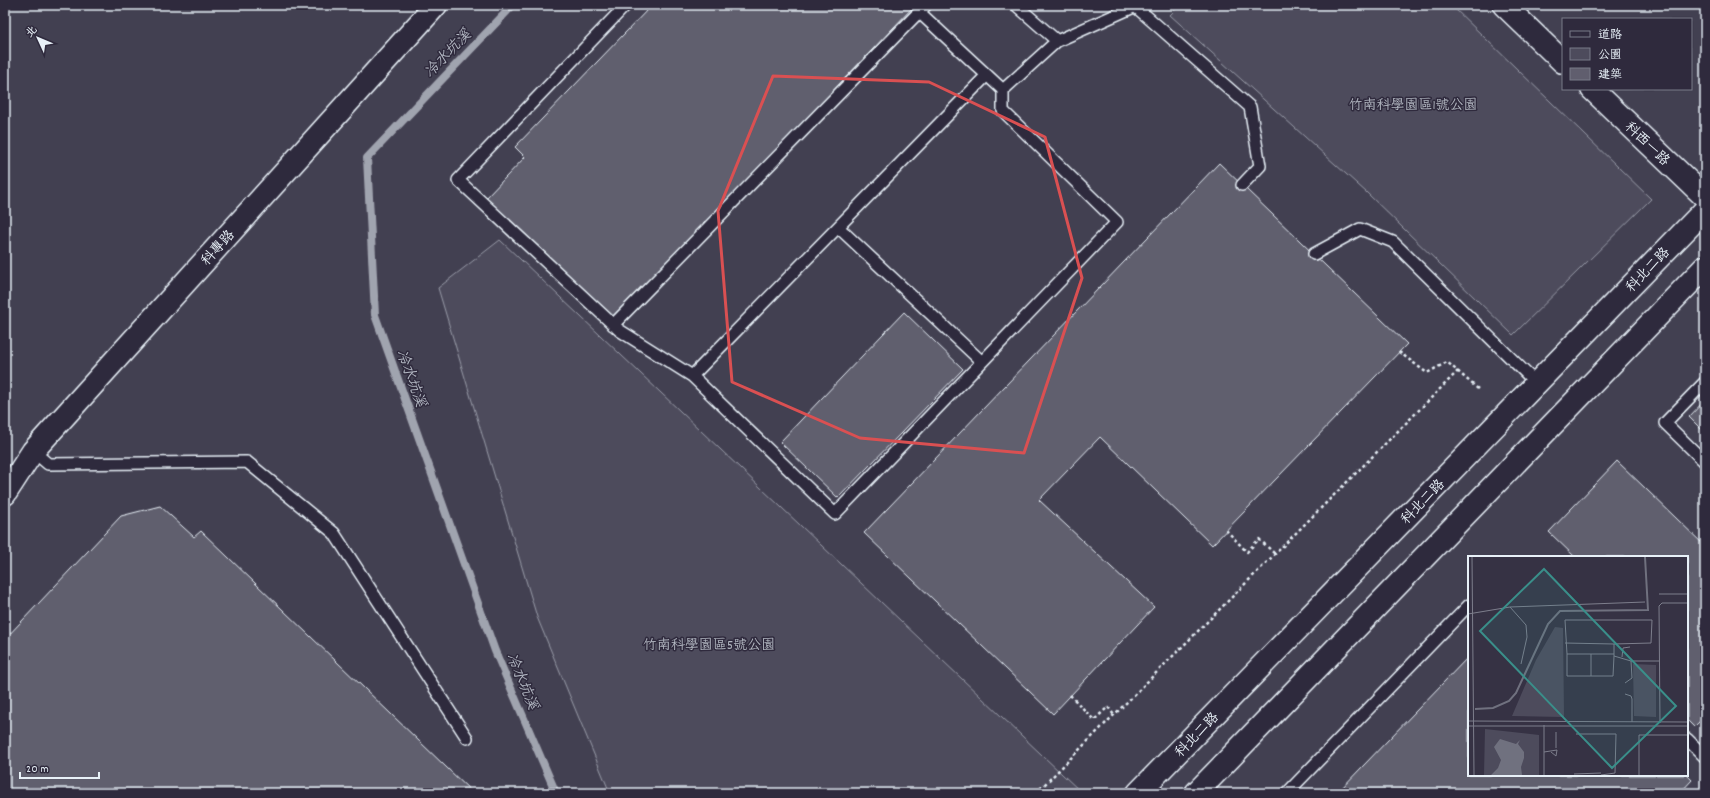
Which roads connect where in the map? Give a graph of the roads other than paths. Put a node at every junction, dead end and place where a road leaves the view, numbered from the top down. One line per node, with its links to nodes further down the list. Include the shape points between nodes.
1 (436, 5): 23 (street, 科專路)
2 (626, 5): 18 (lane, via 458,180)
3 (1016, 5): 7 (lane)
4 (1504, 5): 8 (street)
5 (1137, 6): 7 (lane); 12 (lane, via 1250,107 1260,166)
6 (922, 9): 9 (lane); 18 (lane)
7 (1057, 41): 10 (lane)
8 (1562, 61)
9 (987, 75): 10 (lane); 15 (lane)
10 (1003, 90): 19 (lane, via 1003,111 1117,222)
11 (1593, 90): 13 (street, 科西一路)
12 (1242, 185)
13 (1705, 197)
14 (1705, 210): 22 (street, 科北二路)
15 (838, 227): 19 (lane); 20 (lane)
16 (1314, 254): 22 (lane, via 1360,229 1393,242)
17 (1705, 267): 31 (street)
18 (613, 324): 20 (lane)
19 (981, 361): 20 (lane, via 835,514)
20 (692, 376)
21 (1705, 382): 24 (lane, via 1665,423)
22 (1536, 383): 30 (street, 科北二路)
23 (33, 451): 25 (street, 科專路); 27 (lane, via 48,464 247,462 334,533)
24 (1705, 462)
25 (5, 494)
26 (1468, 606): 32 (lane)
27 (467, 738)
28 (1688, 740): 29 (lane)
29 (1705, 757)
30 (1138, 793)
31 (1196, 793)
32 (1287, 793)

